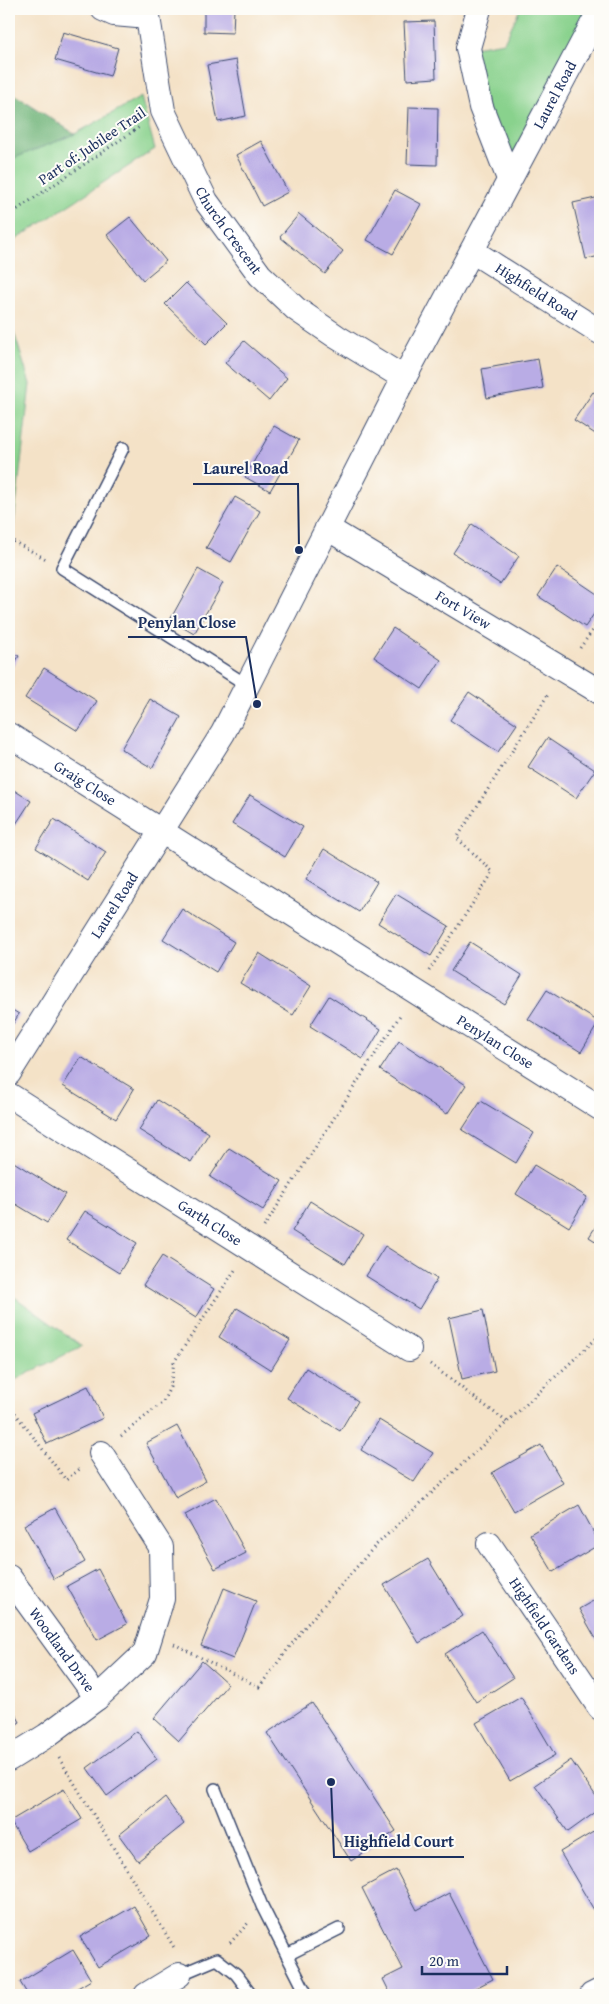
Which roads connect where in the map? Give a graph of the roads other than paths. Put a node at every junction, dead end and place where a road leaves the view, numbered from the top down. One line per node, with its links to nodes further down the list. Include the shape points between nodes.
1 (103, 9): 4 (street, Church Crescent, via 114,14)
2 (479, 9): 5 (street, via 468,48 481,107)
3 (600, 10): 5 (street, Laurel Road)
4 (148, 13): 8 (street, Church Crescent, via 162,111 206,201 260,275 296,309)
5 (509, 179): 6 (street, Laurel Road)
6 (472, 251): 7 (street, Highfield Road); 8 (street, Laurel Road)
7 (600, 332)
8 (404, 378): 10 (street, Laurel Road)
9 (124, 448): 11 (lane, via 62,568)
10 (327, 528): 11 (street, Laurel Road); 12 (street, Fort View)
11 (247, 685): 14 (street, Laurel Road, via 224,733)
12 (600, 692)
13 (9, 735): 14 (street, Graig Close)
14 (161, 833): 15 (street, Laurel Road); 17 (street, Penylan Close)
15 (9, 1073)
16 (9, 1096): 18 (street, Garth Close)
17 (600, 1108)
18 (410, 1348)
19 (101, 1453): 22 (street, Woodland Drive, via 161,1547 162,1599 145,1653)
20 (488, 1544): 23 (street, Highfield Gardens)
21 (9, 1577): 22 (street, Woodland Drive)
22 (97, 1698): 24 (street, Woodland Drive)
23 (600, 1708)
24 (9, 1759)
25 (215, 1789): 27 (lane, via 262,1906)
26 (339, 1928): 27 (lane)
27 (287, 1955): 32 (lane)
28 (184, 1973): 30 (street); 31 (lane, via 217,1959 236,1974)
29 (600, 1991): 33 (street)
30 (146, 1995)
31 (252, 1995)
32 (307, 1995)
33 (592, 1995)

